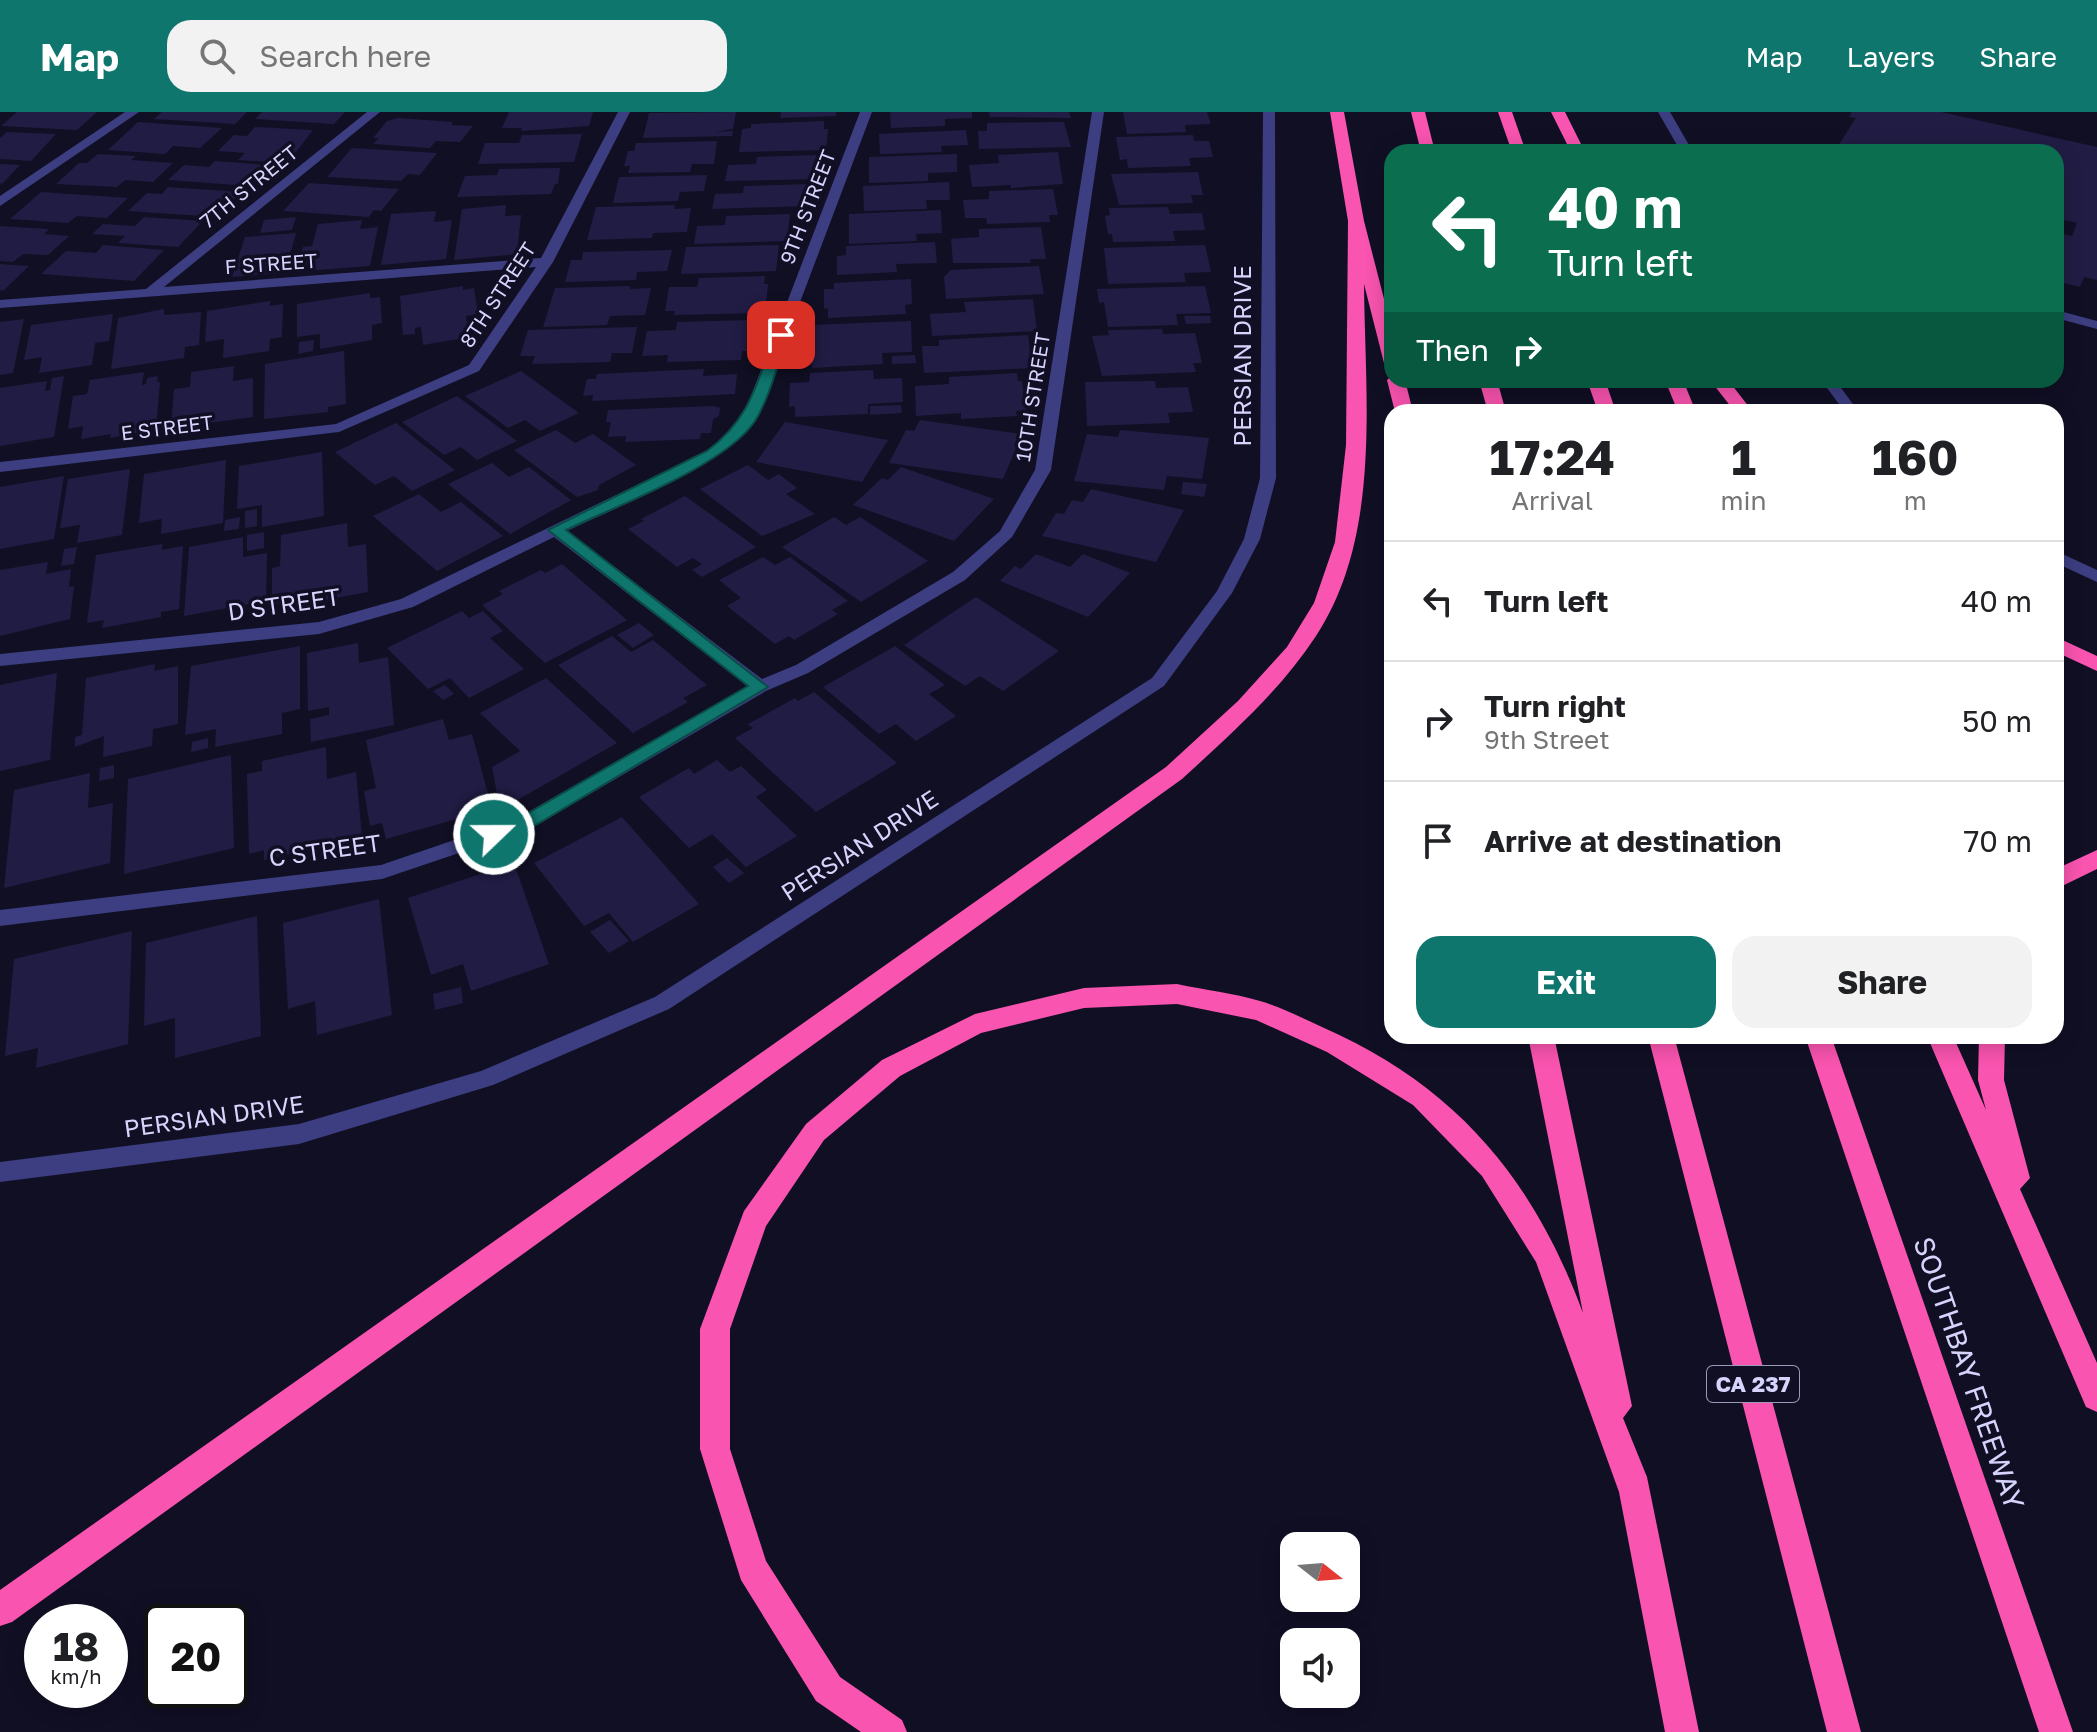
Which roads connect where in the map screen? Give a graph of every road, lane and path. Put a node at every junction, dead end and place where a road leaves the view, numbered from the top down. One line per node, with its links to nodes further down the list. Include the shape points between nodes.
1 (133, 112): 16 (street)
2 (374, 112): 19 (street, 7TH STREET)
3 (624, 112): 18 (street, 8TH STREET)
4 (866, 112): 28 (street, 9TH STREET, via 750,418 712,454)
5 (1098, 112): 34 (street, 10TH STREET, via 1043,470 1006,534 959,576 802,669)
6 (1269, 112): 43 (street, PERSIAN DRIVE, via 1268,478 1252,539 1224,593 1158,682 662,1003 485,1079 299,1134)
7 (1337, 112): 17 (highway)
8 (1418, 112): 12 (highway)
9 (1505, 112): 13 (highway)
10 (1558, 112): 14 (highway)
11 (1664, 112): 15 (street)
12 (1426, 144)
13 (1516, 144)
14 (1574, 144)
15 (1682, 144)
16 (0, 202)
17 (1356, 221): 23 (highway); 47 (highway, via 1352,514 1338,572 1309,632 1254,700 1174,773)
18 (546, 262): 19 (street, F STREET); 26 (street, 8TH STREET, via 474,368)
19 (149, 293): 20 (street, F STREET)
20 (0, 304)
21 (2064, 316): 22 (street)
22 (2097, 325)
23 (1384, 331)
24 (1725, 388): 25 (highway)
25 (1738, 404)
26 (339, 428): 27 (street, E STREET)
27 (0, 467)
28 (555, 530): 32 (street, D STREET, via 407,603 363,618 319,628); 34 (street)
29 (2064, 560): 30 (street)
30 (2097, 577)
31 (2064, 648): 33 (highway)
32 (0, 660)
33 (2097, 664)
34 (760, 687): 37 (street, C STREET, via 523,824 382,872)
35 (2097, 859): 36 (highway)
36 (2064, 876)
37 (0, 918)
38 (1543, 1044): 46 (highway)
39 (1663, 1044): 50 (highway, CA 237)
40 (1821, 1044): 51 (highway, SOUTHBAY FREEWAY)
41 (1944, 1044): 44 (highway)
42 (1992, 1044): 44 (highway, via 1991,1080)
43 (0, 1172)
44 (2033, 1243): 45 (highway)
45 (2097, 1397)
46 (1634, 1490): 48 (highway, via 1548,1256 1492,1168 1422,1097 1336,1045 1260,1011 1177,994 1084,998 975,1024 891,1068 815,1132 754,1220 715,1329 715,1449 752,1569 828,1689); 49 (highway)
47 (0, 1610)
48 (890, 1732)
49 (1682, 1732)
50 (1844, 1732)
51 (2056, 1732)

